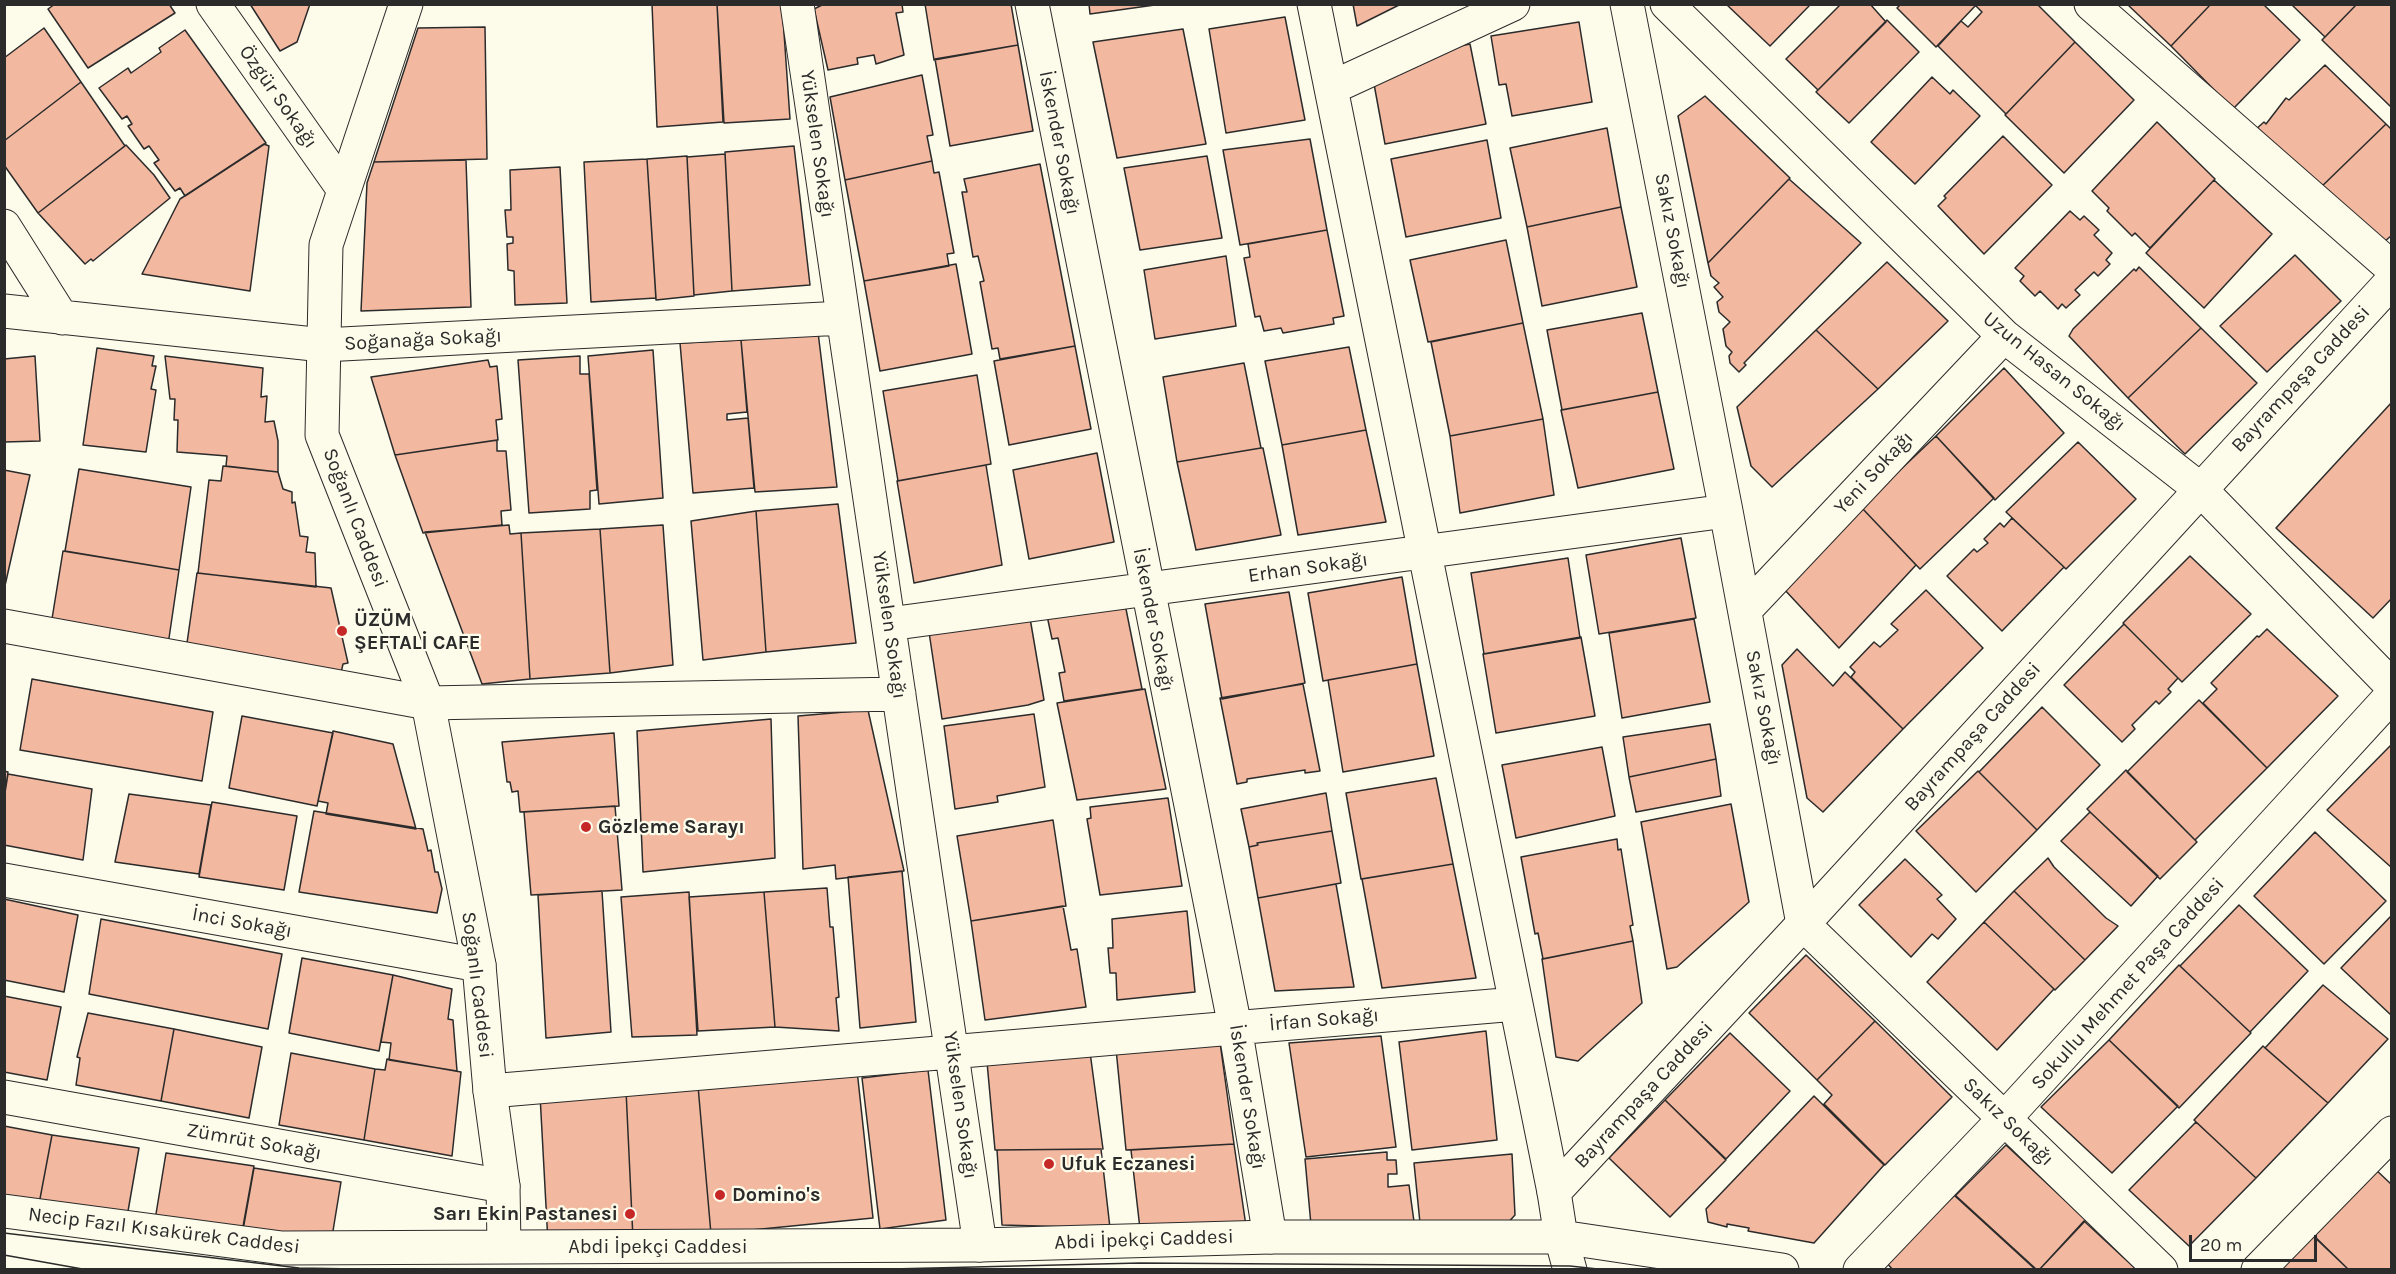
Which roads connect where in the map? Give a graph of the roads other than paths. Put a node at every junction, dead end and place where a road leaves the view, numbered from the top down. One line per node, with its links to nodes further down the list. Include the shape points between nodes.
1 (213, 4): 11 (street, Özgür Sokağı)
2 (406, 4): 11 (street, Soğanlı Caddesi)
3 (796, 4): 17 (street, Yükselen Sokağı)
4 (1032, 4): 23 (street, İskender Sokağı)
5 (1314, 4): 10 (street)
6 (1513, 4): 10 (street)
7 (1627, 4): 21 (street, Sakız Sokağı)
8 (1666, 4): 18 (street, Uzun Hasan Sokağı)
9 (2091, 4): 13 (street)
10 (1331, 88): 22 (street)
11 (344, 190): 19 (street, Soğanlı Caddesi, via 326,245)
12 (4, 226): 16 (street)
13 (2391, 268)
14 (2391, 281): 20 (street, Bayrampaşa Caddesi)
15 (4, 311): 16 (street, Soğanağa Sokağı)
16 (62, 318): 19 (street, Soğanağa Sokağı)
17 (843, 318): 19 (street, Soğanağa Sokağı); 25 (street, Yükselen Sokağı)
18 (2004, 336): 20 (street, Uzun Hasan Sokağı); 24 (street, Yeni Sokağı)
19 (323, 345): 30 (street, Soğanlı Caddesi, via 322,435)
20 (2200, 489): 27 (street, Uzun Hasan Sokağı); 32 (street, Bayrampaşa Caddesi)
21 (1726, 511): 22 (street, Erhan Sokağı); 24 (street, Sakız Sokağı)
22 (1424, 552): 23 (street, Erhan Sokağı); 34 (street)
23 (1147, 590): 25 (street, Erhan Sokağı); 35 (street, İskender Sokağı)
24 (1745, 610): 32 (street, Sakız Sokağı)
25 (889, 624): 28 (street, Yükselen Sokağı)
26 (4, 626): 30 (street)
27 (2391, 686)
28 (899, 694): 30 (street); 36 (street, Yükselen Sokağı)
29 (2391, 695): 39 (street, Sokullu Mehmet Paşa Caddesi)
30 (428, 703): 33 (street, Soğanlı Caddesi)
31 (4, 880): 33 (street, İnci Sokağı)
32 (1803, 924): 39 (street, Sakız Sokağı); 42 (street, Bayrampaşa Caddesi)
33 (479, 965): 37 (street, Soğanlı Caddesi)
34 (1516, 1004): 35 (street, İrfan Sokağı); 42 (street)
35 (1235, 1027): 36 (street, İrfan Sokağı); 44 (street, İskender Sokağı)
36 (952, 1051): 37 (street, İrfan Sokağı); 46 (street, Yükselen Sokağı)
37 (490, 1091): 41 (street, Soğanlı Caddesi)
38 (4, 1097): 41 (street, Zümrüt Sokağı)
39 (2005, 1118): 50 (street, Sokullu Mehmet Paşa Caddesi); 51 (street, Sakız Sokağı)
40 (2391, 1132): 52 (street)
41 (503, 1186): 47 (street, Soğanlı Caddesi)
42 (1554, 1192): 45 (street)
43 (4, 1211): 47 (street, Necip Fazıl Kısakürek Caddesi, via 282,1248)
44 (1270, 1237): 45 (street, Abdi İpekçi Caddesi); 46 (street, Abdi İpekçi Caddesi)
45 (1561, 1237): 48 (street); 49 (street, Abdi İpekçi Caddesi)
46 (980, 1245): 47 (street, Abdi İpekçi Caddesi)
47 (504, 1246)
48 (1570, 1269)
49 (1782, 1269)
50 (1860, 1269)
51 (2162, 1269)
52 (2258, 1269)

